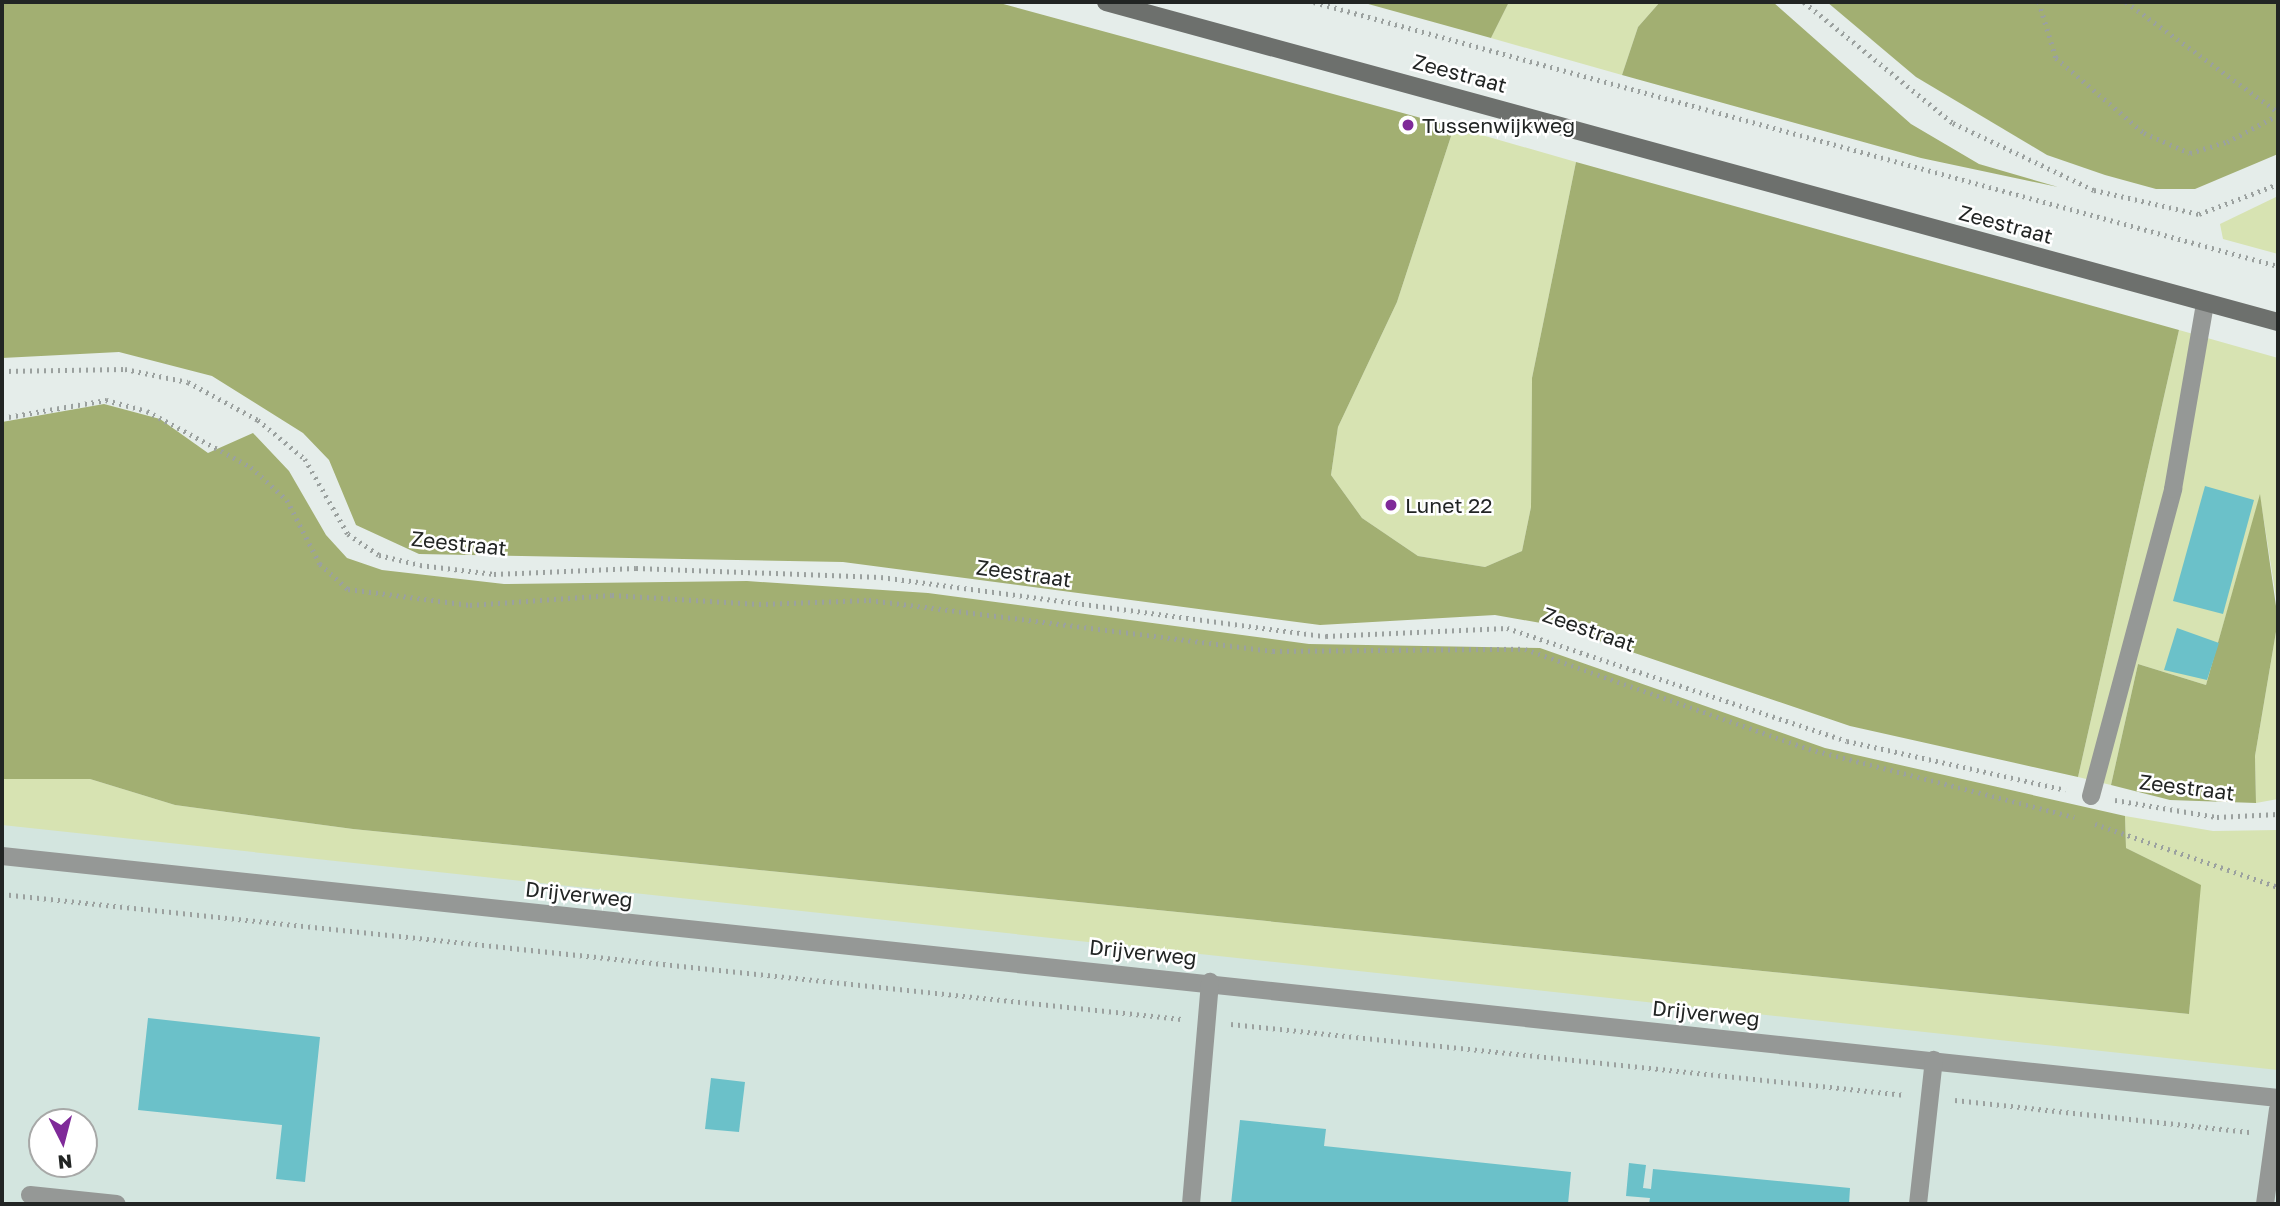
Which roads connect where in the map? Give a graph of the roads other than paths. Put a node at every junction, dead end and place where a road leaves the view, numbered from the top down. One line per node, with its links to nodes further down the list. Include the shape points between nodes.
1 (1106, 2): 2 (main road, Zeestraat)
2 (2205, 303): 3 (main road, Zeestraat); 4 (street, via 2173,489)
3 (2278, 322)
4 (2091, 796)
5 (2, 856): 6 (street, Drijverweg)
6 (1209, 982): 7 (street, Drijverweg); 12 (street)
7 (1934, 1060): 8 (street, Drijverweg); 13 (street)
8 (2278, 1098)
9 (2278, 1109): 14 (street)
10 (30, 1195): 11 (street)
11 (117, 1204)
12 (1191, 1204)
13 (1918, 1204)
14 (2265, 1204)

